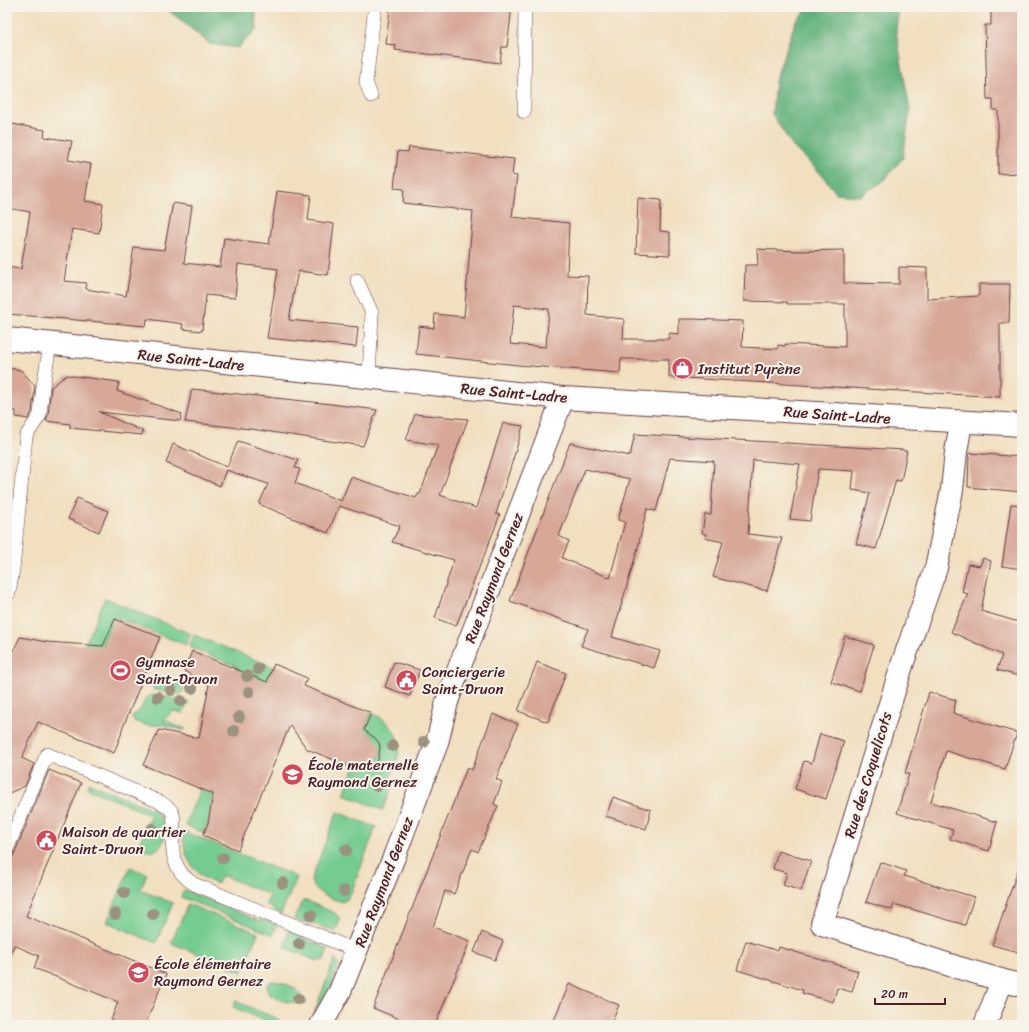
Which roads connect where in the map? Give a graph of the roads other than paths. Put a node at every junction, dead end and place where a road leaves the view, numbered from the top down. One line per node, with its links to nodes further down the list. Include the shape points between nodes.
1 (375, 7): 3 (lane, via 366,82)
2 (525, 7): 4 (lane)
3 (371, 96)
4 (524, 112)
5 (357, 280): 8 (lane, via 372,313)
6 (7, 340): 7 (street, Rue Saint-Ladre)
7 (50, 345): 8 (street, Rue Saint-Ladre); 12 (lane, via 40,415 26,436 13,569)
8 (369, 378): 9 (street, Rue Saint-Ladre)
9 (563, 398): 10 (street, Rue Saint-Ladre); 14 (street, Rue Raymond Gernez, via 456,676 434,754)
10 (961, 423): 11 (street, Rue Saint-Ladre); 15 (street, Rue des Coquelicots, via 952,490 936,568 903,662 822,924)
11 (1022, 426)
12 (7, 594)
13 (7, 849): 14 (lane, via 47,754 167,806 174,818 172,840 176,862 180,872 194,884)
14 (357, 951): 16 (street, Rue Raymond Gernez, via 340,991)
15 (1012, 982): 17 (street)
16 (321, 1025)
17 (985, 1025)

